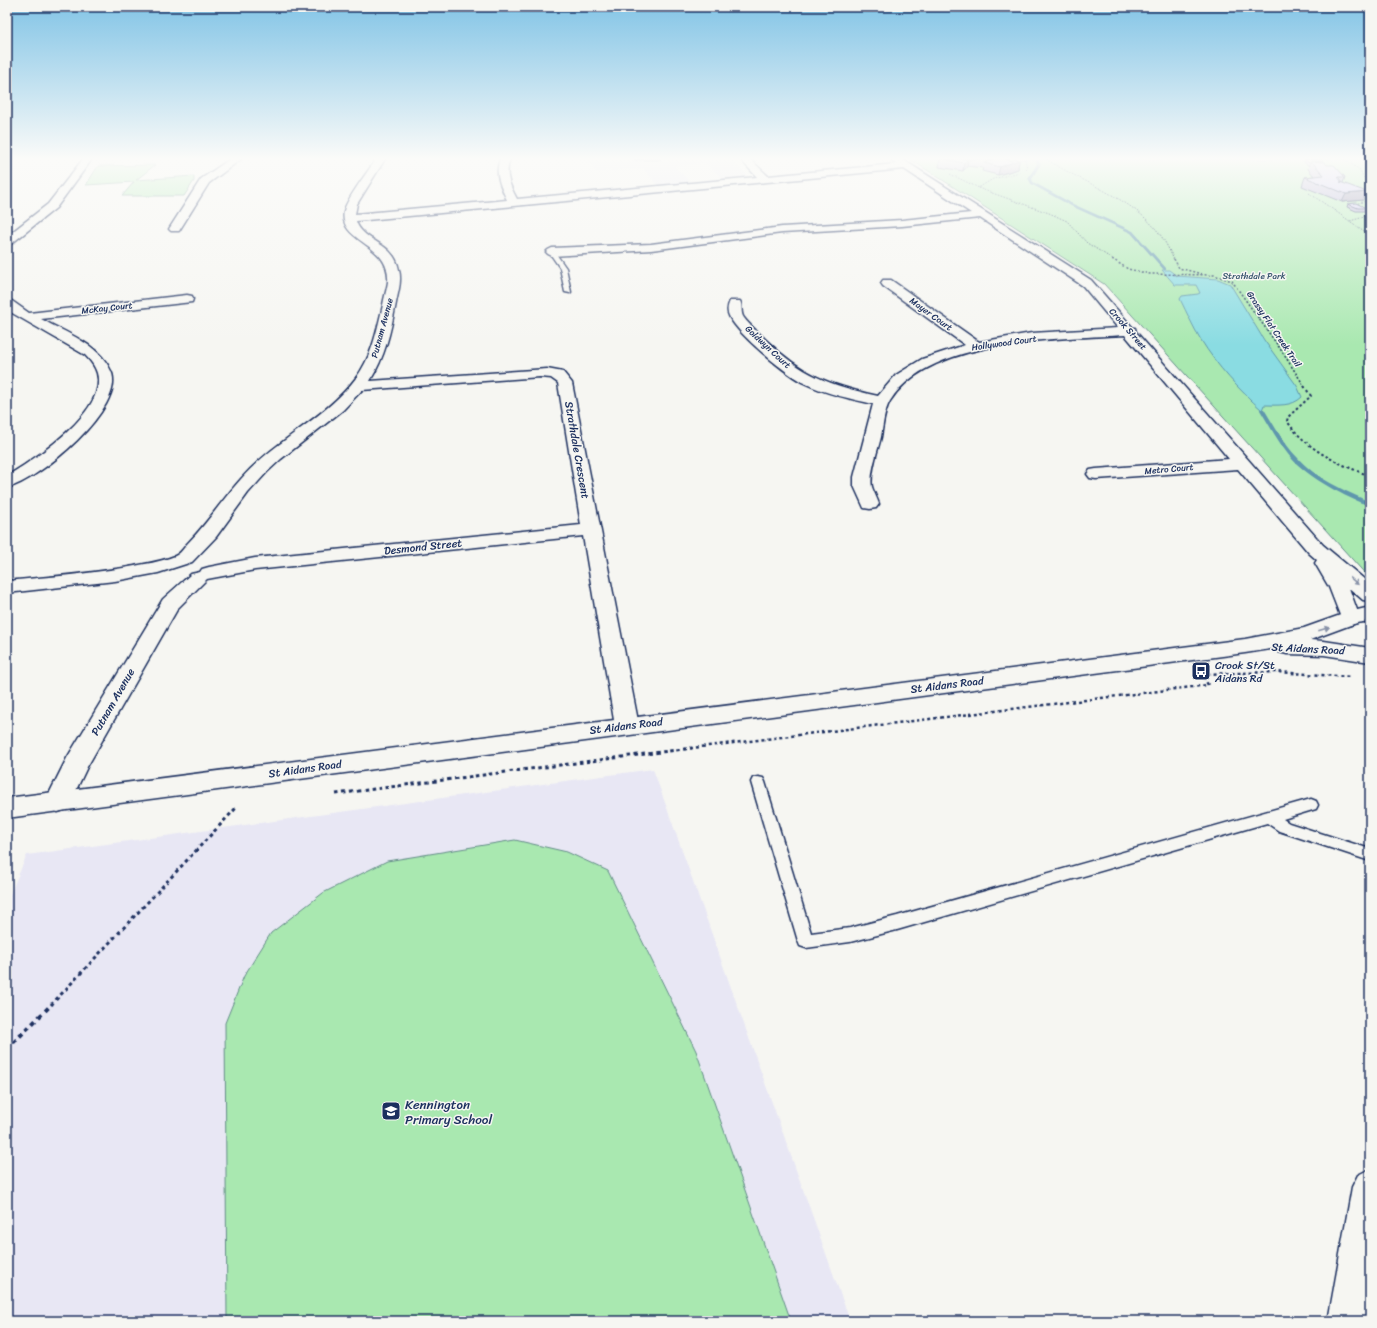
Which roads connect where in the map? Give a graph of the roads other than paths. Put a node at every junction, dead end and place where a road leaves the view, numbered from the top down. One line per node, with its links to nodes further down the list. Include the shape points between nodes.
1 (33, 221): 7 (street)
2 (179, 221): 6 (street)
3 (351, 221): 18 (street, Putnam Avenue, via 354,229 384,253 393,267 394,275 378,348)
4 (922, 221): 8 (street, via 782,230 651,247)
5 (990, 221): 16 (street, Crook Street, via 1087,283)
6 (174, 229)
7 (7, 242)
8 (552, 252): 10 (lane, via 563,268)
9 (887, 283): 17 (street, Mayer Court)
10 (568, 292)
11 (187, 299): 14 (street, McKay Court)
12 (7, 304): 14 (street)
13 (735, 304): 19 (street, Goldwyn Court, via 737,318 778,359 799,375 836,390)
14 (25, 316): 15 (street, McKay Court); 22 (street, via 90,352 102,368 105,384 94,411 76,433 50,455)
15 (7, 318)
16 (1130, 331): 17 (street, Hollywood Court, via 1020,339); 20 (street, Crook Street)
17 (975, 346): 19 (street, Hollywood Court, via 924,364 899,382)
18 (358, 386): 24 (street, Putnam Avenue, via 331,412 262,467 237,494); 25 (street, Strathdale Crescent, via 540,373 559,375 565,383)
19 (882, 401): 23 (street, Hollywood Court, via 863,477 863,486)
20 (1242, 463): 21 (street, Metro Court); 26 (street, Crook Street)
21 (1096, 474)
22 (7, 483)
23 (870, 504)
24 (212, 529): 27 (street, Putnam Avenue); 28 (street)
25 (591, 530): 28 (street, Desmond Street); 36 (street, Strathdale Crescent)
26 (1316, 549): 30 (street, Crook Street, one-way to 30); 33 (street, Crook Street, via 1339,587)
27 (177, 568): 28 (street, Desmond Street, via 186,581); 29 (street); 31 (street, Putnam Avenue)
28 (208, 568): 31 (street, Putnam Avenue)
29 (7, 587)
30 (1370, 594)
31 (170, 604): 38 (street, Putnam Avenue, via 76,765)
32 (1370, 614): 33 (street, St Aidans Road)
33 (1350, 619): 34 (street, St Aidans Road, one-way to 33, via 1310,634); 35 (street, Crook Street, via 1350,634 1355,642)
34 (1245, 646): 35 (street, St Aidans Road, via 1324,648); 36 (street, St Aidans Road)
35 (1370, 654)
36 (627, 726): 38 (street, St Aidans Road)
37 (758, 782): 41 (lane, via 806,941 850,935 897,923)
38 (58, 802): 40 (street, St Aidans Road)
39 (1311, 805): 41 (lane)
40 (7, 808)
41 (1268, 816): 42 (lane, via 1284,827)
42 (1370, 854)
43 (1370, 1187): 44 (street)
44 (1347, 1321)

